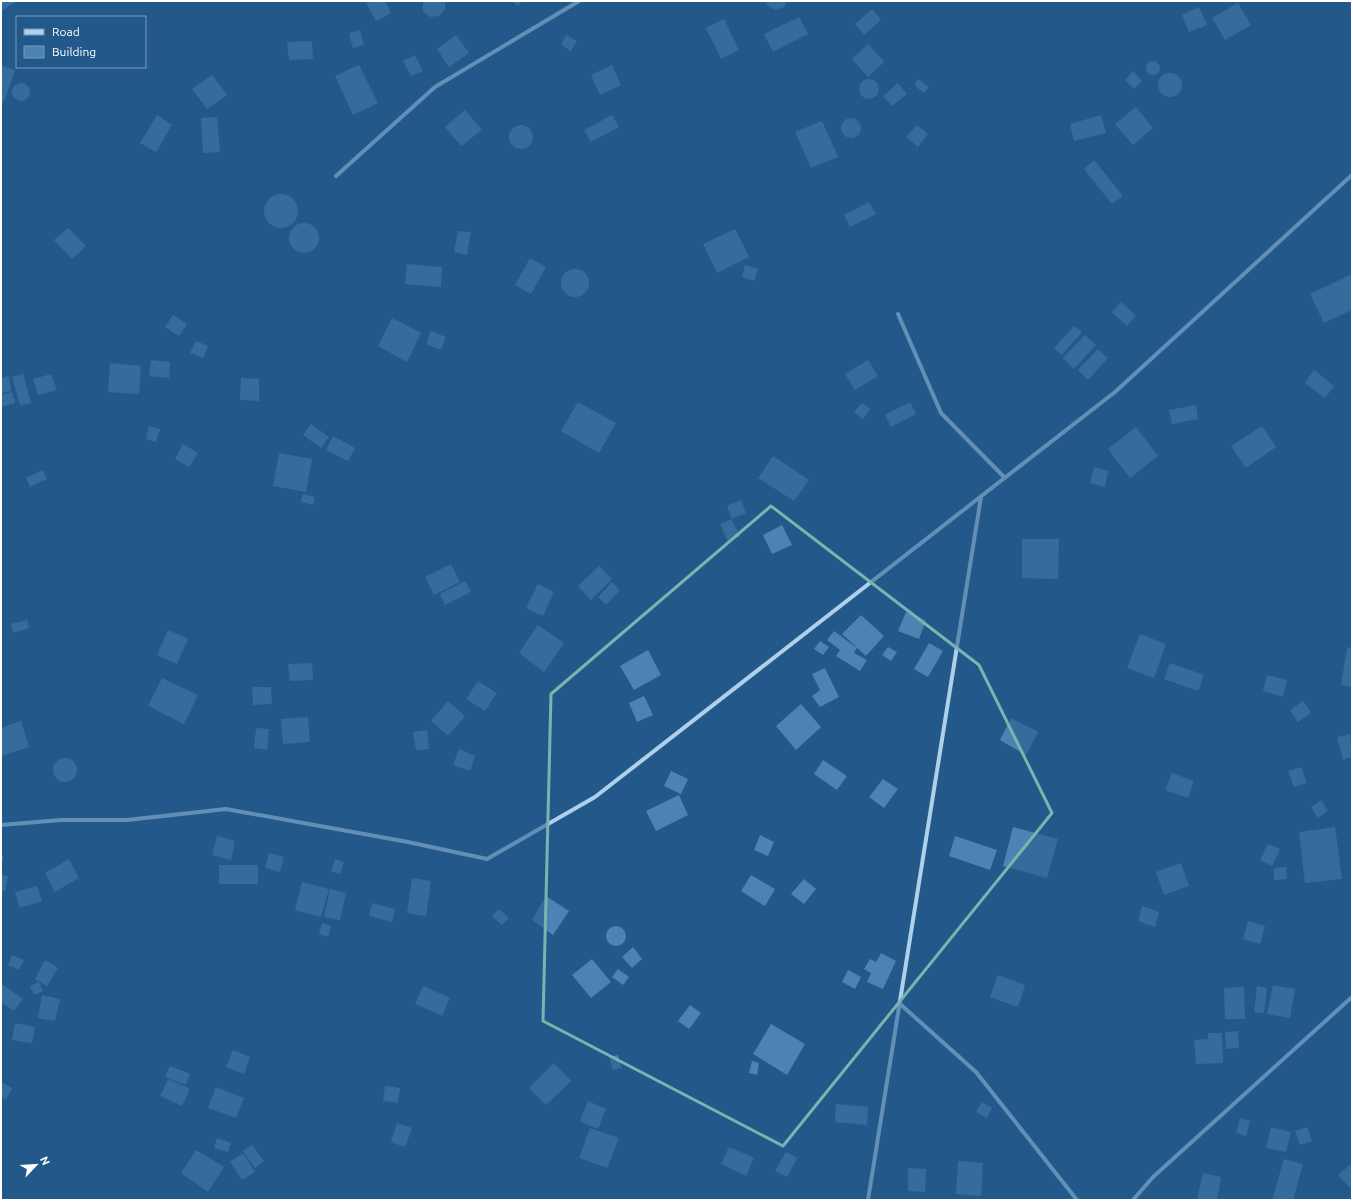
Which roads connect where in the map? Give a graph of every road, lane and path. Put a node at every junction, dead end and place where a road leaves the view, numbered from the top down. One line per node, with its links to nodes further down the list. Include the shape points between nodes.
1 (579, 1): 3 (street, via 435,87)
2 (1352, 175): 5 (street, via 1115,392)
3 (336, 176)
4 (898, 314): 5 (street, via 941,413)
5 (1005, 478): 6 (street)
6 (981, 497): 7 (street, via 595,797 487,859 226,809 127,820 61,820); 9 (street)
7 (1, 825)
8 (1352, 997): 12 (street, via 1153,1177)
9 (899, 1004): 10 (street); 11 (street, via 976,1072)
10 (868, 1200)
11 (1077, 1200)
12 (1133, 1200)

